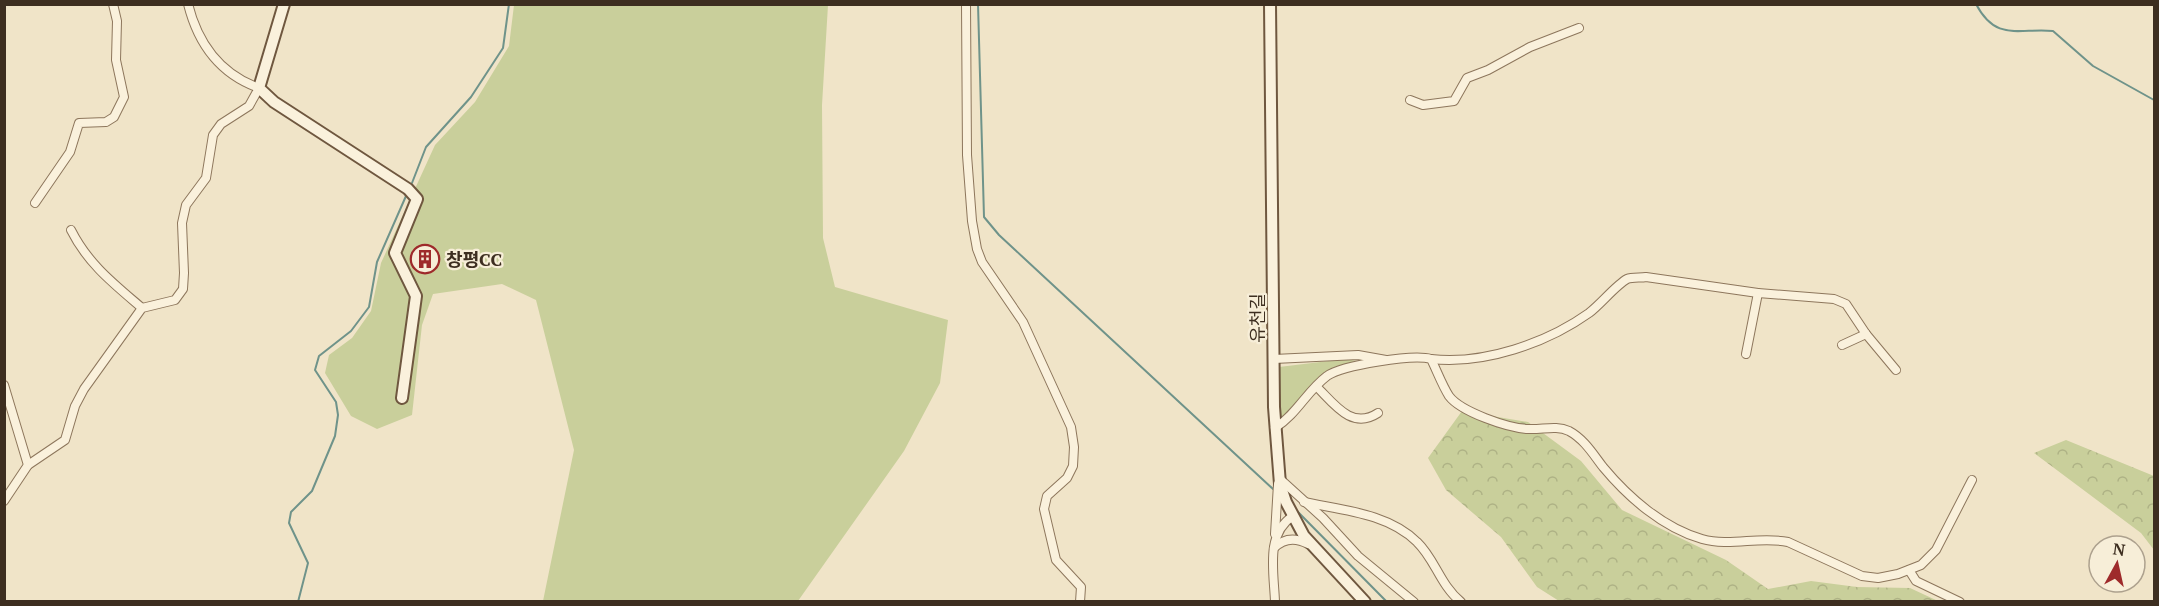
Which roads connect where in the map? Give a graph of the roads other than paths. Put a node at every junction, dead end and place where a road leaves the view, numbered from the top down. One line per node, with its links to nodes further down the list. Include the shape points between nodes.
1 (113, 4): 9 (street, via 122,106 106,122 79,123 70,152)
2 (188, 4): 7 (street, via 201,42 215,60 240,81)
3 (284, 4): 7 (street)
4 (966, 4): 35 (street, via 967,155 972,221 982,262 1020,315 1071,427 1073,466 1067,478 1047,496 1044,509 1056,560 1081,587)
5 (1270, 4): 16 (street, 유천길)
6 (1579, 28): 8 (street, via 1467,78 1454,101 1423,105)
7 (259, 88): 12 (street, via 249,106 221,124 213,135 206,178 186,205 183,289 175,300); 22 (street, via 274,102 408,189 417,199 395,253 416,296)
8 (1410, 100)
9 (35, 203)
10 (71, 230): 12 (street, via 81,250 101,274)
11 (1758, 293): 13 (street, via 1834,299 1846,304); 15 (street); 17 (street, via 1628,279 1590,312 1546,336 1481,356)
12 (142, 308): 25 (street, via 84,389 65,440)
13 (1866, 334): 14 (street); 19 (street)
14 (1842, 345)
15 (1746, 354)
16 (1274, 359): 18 (street, via 1358,355); 24 (street, 유천길)
17 (1431, 359): 18 (street); 34 (street, via 1450,397 1457,402 1505,425 1569,432 1585,444 1637,502 1691,535 1719,542 1788,542 1870,578)
18 (1393, 361): 21 (street, via 1338,371)
19 (1896, 370)
20 (4, 385): 25 (street)
21 (1317, 387): 23 (street, via 1341,410 1359,420); 24 (street, via 1290,418)
22 (402, 398)
23 (1378, 412)
24 (1275, 428): 26 (street, 유천길)
25 (27, 465): 28 (street)
26 (1279, 477): 29 (street); 30 (street, 유천길); 31 (street)
27 (1971, 480): 34 (street, via 1936,550 1925,562)
28 (4, 501)
29 (1304, 502): 38 (street, via 1358,556); 39 (street, via 1373,516 1410,537)
30 (1293, 516): 31 (street, via 1281,525); 32 (street, 유천길)
31 (1274, 538): 33 (street)
32 (1313, 547): 33 (street, via 1291,539); 37 (street, 유천길)
33 (1274, 548): 36 (street)
34 (1909, 570): 40 (street, via 1916,581)
35 (1080, 602)
36 (1275, 602)
37 (1365, 602)
38 (1414, 602)
39 (1461, 602)
40 (1960, 602)

